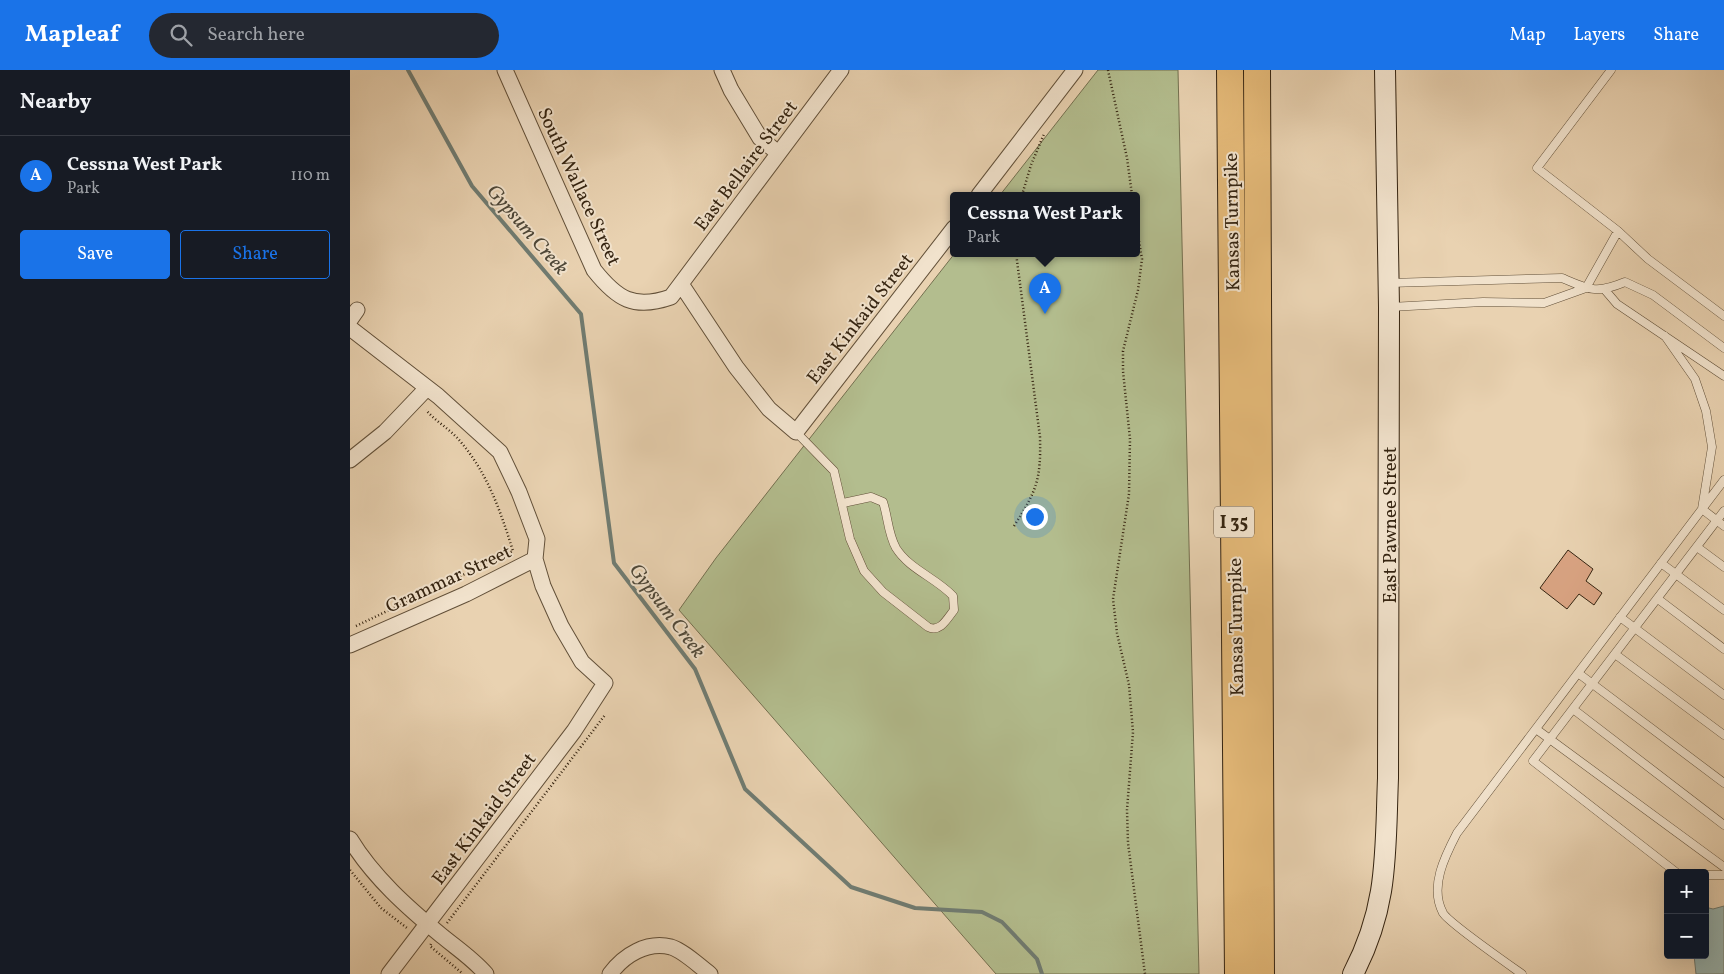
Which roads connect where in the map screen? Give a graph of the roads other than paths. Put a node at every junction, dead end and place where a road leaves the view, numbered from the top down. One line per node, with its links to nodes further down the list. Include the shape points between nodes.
1 (505, 70): 14 (street, South Wallace Street, via 594,270 608,287 628,301 642,303 671,297)
2 (722, 70): 9 (street, via 760,138)
3 (841, 70): 9 (street, East Bellaire Street)
4 (1075, 70): 10 (street)
5 (1230, 70): 63 (highway, Kansas Turnpike / I 35)
6 (1257, 70): 64 (highway, Kansas Turnpike / I 35)
7 (1385, 70): 13 (main road, East Pawnee Street)
8 (1611, 70): 11 (lane, via 1537,168)
9 (778, 153): 14 (street, East Bellaire Street)
10 (981, 192)
11 (1618, 231): 15 (lane); 18 (lane, via 1648,259)
12 (950, 233): 24 (street, East Kinkaid Street)
13 (1389, 283): 15 (lane, via 1562,278); 17 (main road, East Pawnee Street)
14 (680, 284): 24 (street, via 736,367 769,409)
15 (1586, 288): 16 (lane); 17 (lane, via 1544,303 1483,302)
16 (1605, 290): 20 (lane, via 1617,304); 21 (lane, via 1625,282 1653,295)
17 (1389, 307): 65 (main road, East Pawnee Street, via 1386,855 1379,909)
18 (1724, 316)
19 (350, 328): 23 (street)
20 (1665, 336): 22 (lane); 28 (lane, via 1695,378 1706,411 1712,447)
21 (1724, 348)
22 (1724, 376)
23 (432, 392): 25 (street); 33 (street, via 500,452 537,539)
24 (796, 432): 27 (lane, via 834,471)
25 (350, 460)
26 (1724, 480): 28 (lane)
27 (843, 503): 27 (lane, via 850,539 864,571 883,592 928,627 939,629 954,610 953,596 906,560 896,547 883,502 871,497)
28 (1702, 509): 30 (lane); 34 (lane)
29 (1724, 511): 30 (lane)
30 (1717, 521): 31 (lane); 32 (lane)
31 (1724, 526)
32 (1697, 547): 35 (lane); 36 (lane)
33 (535, 559): 41 (street, Grammar Street, via 466,594); 58 (street, East Kinkaid Street, via 561,626 582,662 605,683 574,731)
34 (1661, 563): 36 (lane); 39 (lane)
35 (1724, 567)
36 (1676, 574): 37 (lane); 38 (lane)
37 (1658, 598): 40 (lane); 42 (lane)
38 (1724, 610)
39 (1620, 617): 40 (lane); 44 (lane)
40 (1635, 628): 43 (lane); 46 (lane)
41 (350, 645)
42 (1724, 649)
43 (1615, 654): 45 (lane); 49 (lane)
44 (1578, 673): 45 (lane); 48 (lane)
45 (1593, 684): 47 (lane); 51 (lane)
46 (1724, 695)
47 (1573, 709): 50 (lane); 52 (lane)
48 (1536, 729): 50 (lane); 66 (lane, via 1458,833 1444,860 1439,880 1438,898 1444,914)
49 (1724, 735)
50 (1550, 739): 54 (lane); 55 (lane, via 1533,761)
51 (1724, 783)
52 (1724, 825)
53 (350, 839): 58 (street, via 378,878)
54 (1724, 867)
55 (1672, 869)
56 (1709, 875): 57 (lane)
57 (1724, 875)
58 (427, 923): 59 (street, East Kinkaid Street); 60 (street, via 434,940 476,962)
59 (388, 974)
60 (486, 974)
61 (610, 974): 62 (street, via 631,953 650,947 672,948)
62 (710, 974)
63 (1238, 974)
64 (1261, 974)
65 (1353, 974)
66 (1522, 974)

